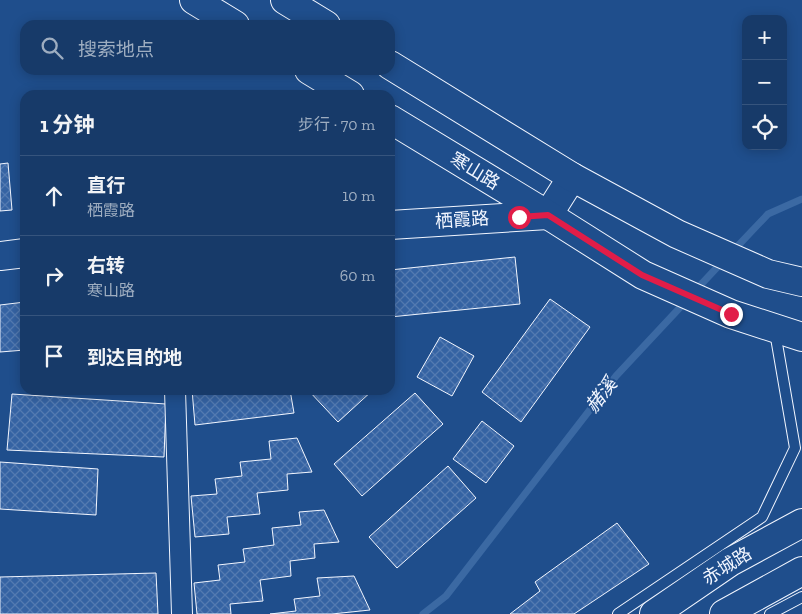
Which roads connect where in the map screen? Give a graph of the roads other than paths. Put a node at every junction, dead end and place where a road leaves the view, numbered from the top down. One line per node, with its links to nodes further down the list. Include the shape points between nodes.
1 (194, 0): 3 (main road)
2 (285, 0): 4 (main road)
3 (227, 20)
4 (318, 20)
5 (395, 67): 9 (main road)
6 (317, 75): 7 (main road)
7 (342, 90)
8 (395, 122): 10 (main road, 寒山路)
9 (572, 177): 10 (main road); 14 (main road, via 677,234 768,274)
10 (548, 215): 11 (main road, 栖霞路); 15 (main road, 寒山路, via 642,275 731,314)
11 (395, 225)
12 (20, 254): 13 (main road)
13 (0, 256)
14 (802, 282)
15 (774, 328): 16 (main road, 寒山路); 22 (lane, via 795,448 762,516)
16 (802, 337)
17 (175, 395): 21 (street)
18 (802, 523): 23 (main road, 赤城路, via 730,562)
19 (802, 571): 24 (main road)
20 (802, 596): 25 (lane)
21 (182, 614)
22 (618, 614)
23 (654, 614)
24 (724, 614)
25 (770, 614)

